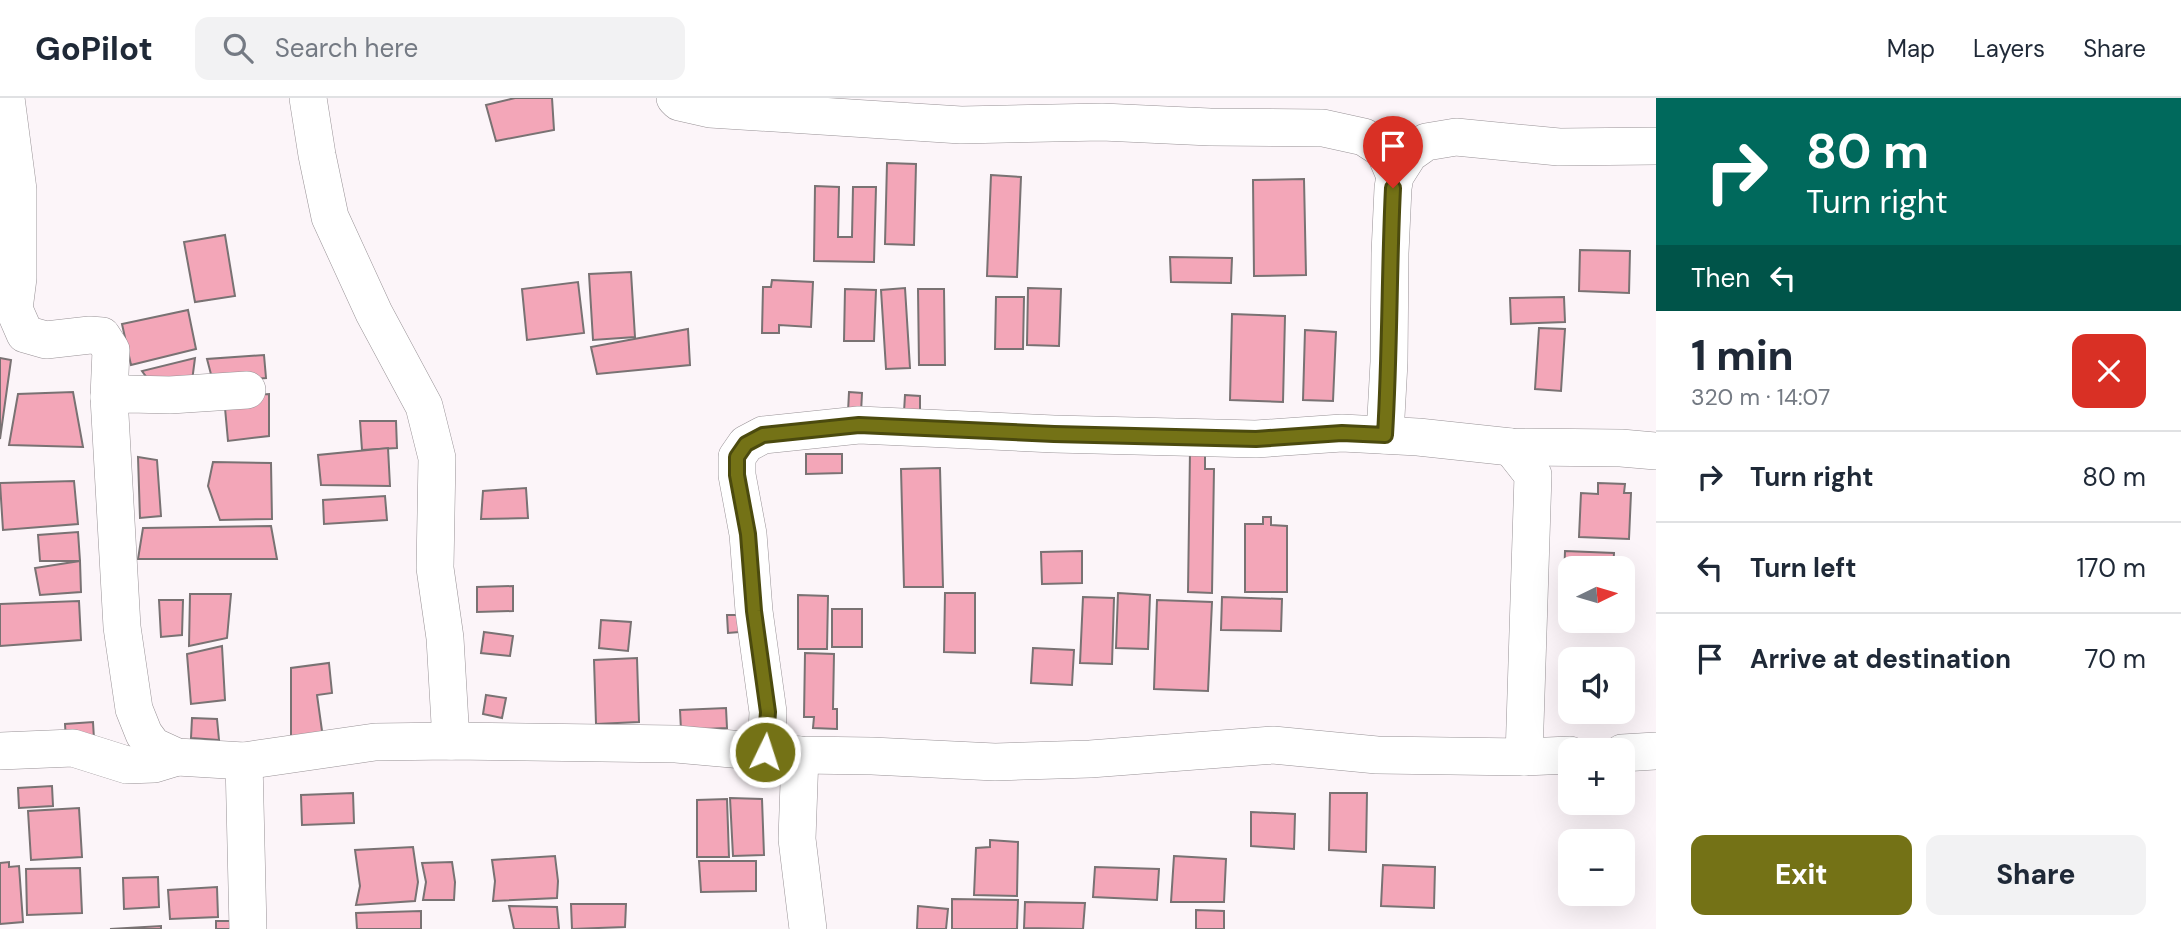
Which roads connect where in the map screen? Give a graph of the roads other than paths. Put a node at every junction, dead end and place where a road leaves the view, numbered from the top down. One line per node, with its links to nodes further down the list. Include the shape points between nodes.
1 (6, 98): 7 (street, via 18,190 14,309 24,334 47,340 102,336 111,350)
2 (308, 98): 11 (street, via 330,217 424,406 438,458 435,568 445,638)
3 (675, 98): 5 (street, via 710,109 961,125 1102,122 1323,128 1364,137 1384,150)
4 (1656, 146): 5 (street, via 1559,147 1456,137 1426,142 1409,154)
5 (1395, 176): 8 (street)
6 (247, 390): 7 (street)
7 (108, 397): 17 (street, via 122,628 134,709 153,746)
8 (1385, 435): 10 (street); 15 (street, via 1256,439 859,425 763,435 746,444 737,457 737,475 768,712)
9 (1656, 451): 10 (street, via 1621,448)
10 (1532, 457): 18 (street)
11 (451, 741): 15 (street, via 676,744); 19 (street, via 375,742)
12 (0, 751): 17 (street, via 73,748 127,765)
13 (1656, 751): 14 (street)
14 (1635, 752)
15 (783, 754): 18 (street, via 995,762 1273,745 1377,755); 21 (street)
16 (1558, 756): 18 (street)
17 (177, 757): 19 (street)
18 (1524, 757)
19 (244, 761): 20 (street)
20 (248, 929)
21 (808, 929)

